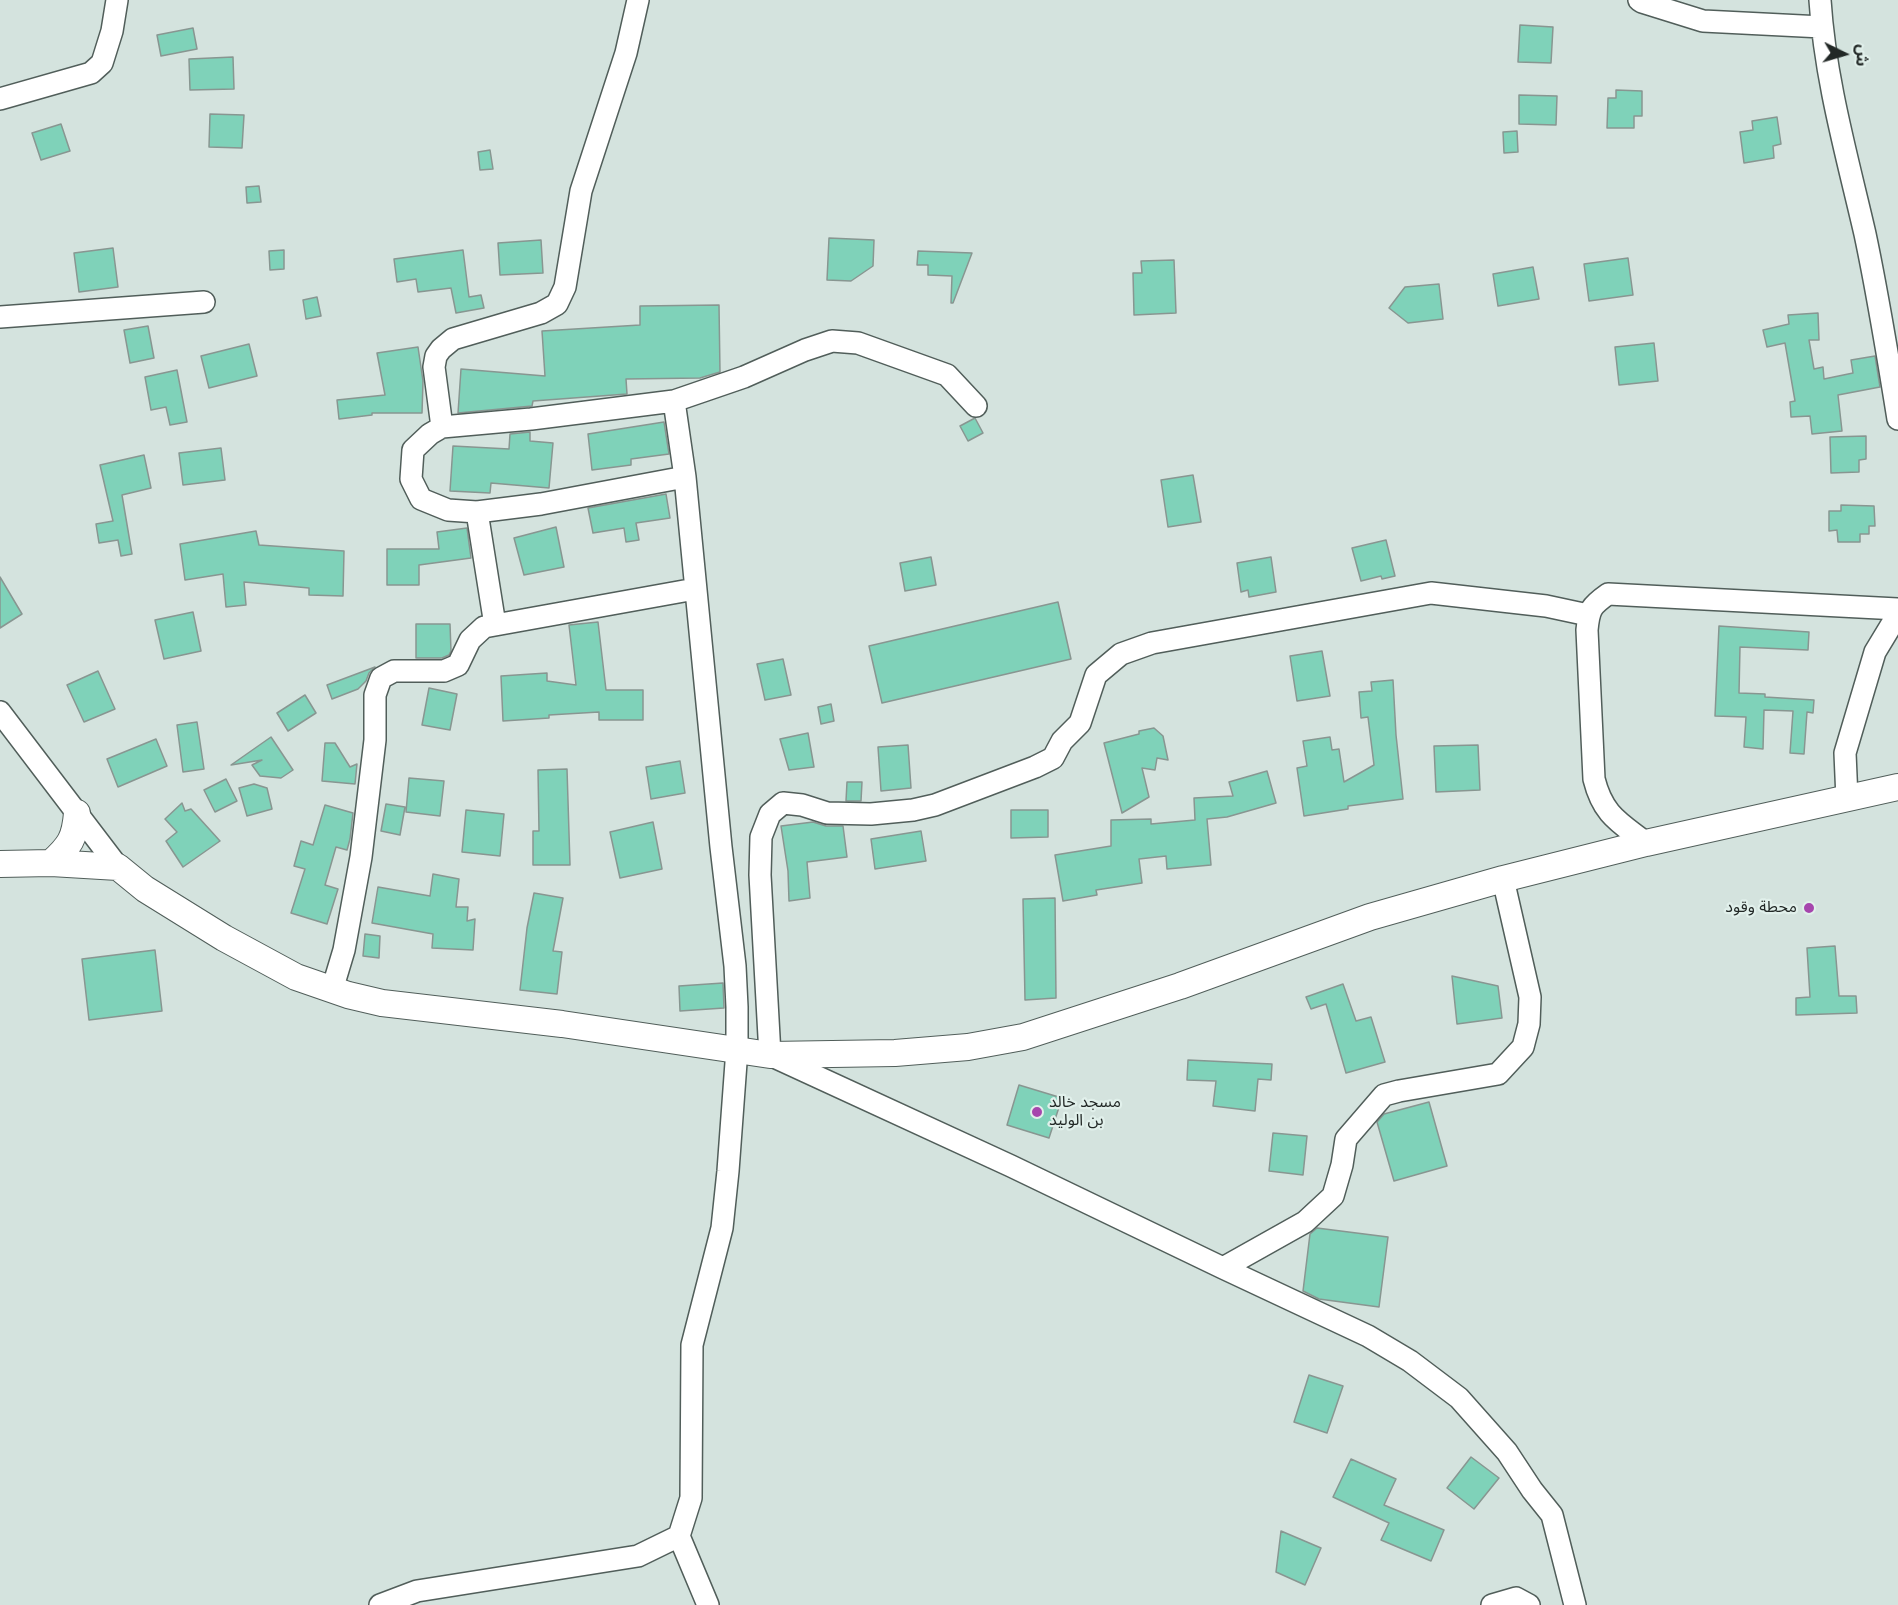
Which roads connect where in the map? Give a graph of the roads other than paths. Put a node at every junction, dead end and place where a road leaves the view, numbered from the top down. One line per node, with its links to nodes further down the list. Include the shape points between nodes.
1 (117, 0): 6 (street, via 102,63 92,74)
2 (638, 0): 12 (street, via 626,53 581,191 565,287 557,304 542,313 453,339 441,349 434,367)
3 (1639, 0): 5 (street, via 1703,21)
4 (1820, 0): 5 (street)
5 (1822, 27): 11 (street)
6 (0, 99)
7 (204, 302): 8 (street)
8 (0, 317)
9 (674, 401): 10 (street, via 832,342 858,343 947,375); 12 (street); 13 (street)
10 (976, 406)
11 (1898, 418)
12 (442, 427): 14 (street, via 413,450 411,479 421,499 448,510)
13 (685, 477): 14 (street); 15 (street)
14 (477, 512): 19 (street)
15 (696, 590): 19 (street); 30 (street, via 735,966)
16 (1898, 609): 18 (street, via 1608,594 1594,604)
17 (1898, 614): 22 (street, via 1875,652 1845,753)
18 (1588, 615): 24 (street, via 1594,779 1599,798 1612,817); 31 (street, via 1546,606 1431,593 1152,643 1121,654 1096,675 1080,723 1062,741 1053,758 1035,767 913,810 827,813 783,803 770,814 761,837)
19 (495, 625): 29 (street, via 484,627 470,640 458,665 444,671 394,671 381,678 375,695 375,741 361,857 344,950)
20 (0, 712): 23 (street)
21 (1898, 787): 22 (street)
22 (1847, 799): 24 (street)
23 (76, 813): 25 (street, via 73,838); 27 (street)
24 (1646, 843): 28 (street)
25 (51, 863): 26 (street); 27 (street)
26 (0, 864)
27 (118, 867): 29 (street, via 145,889 224,938 296,977)
28 (1503, 879): 31 (street, via 1370,917 1180,986 1023,1037 968,1047 895,1053); 32 (street, via 1530,997 1522,1047 1498,1074 1384,1095 1346,1139 1333,1196 1305,1222)
29 (332, 990): 30 (street, via 382,1003)
30 (737, 1049): 31 (street); 33 (street, via 722,1228 692,1346 692,1498)
31 (770, 1054): 32 (street)
32 (1224, 1268): 38 (street, via 1368,1336 1459,1398 1507,1452 1552,1515)
33 (679, 1536): 34 (street, via 638,1556 417,1592); 35 (street)
34 (380, 1605)
35 (708, 1605)
36 (1492, 1605): 37 (street, via 1516,1598)
37 (1529, 1605)
38 (1575, 1605)

